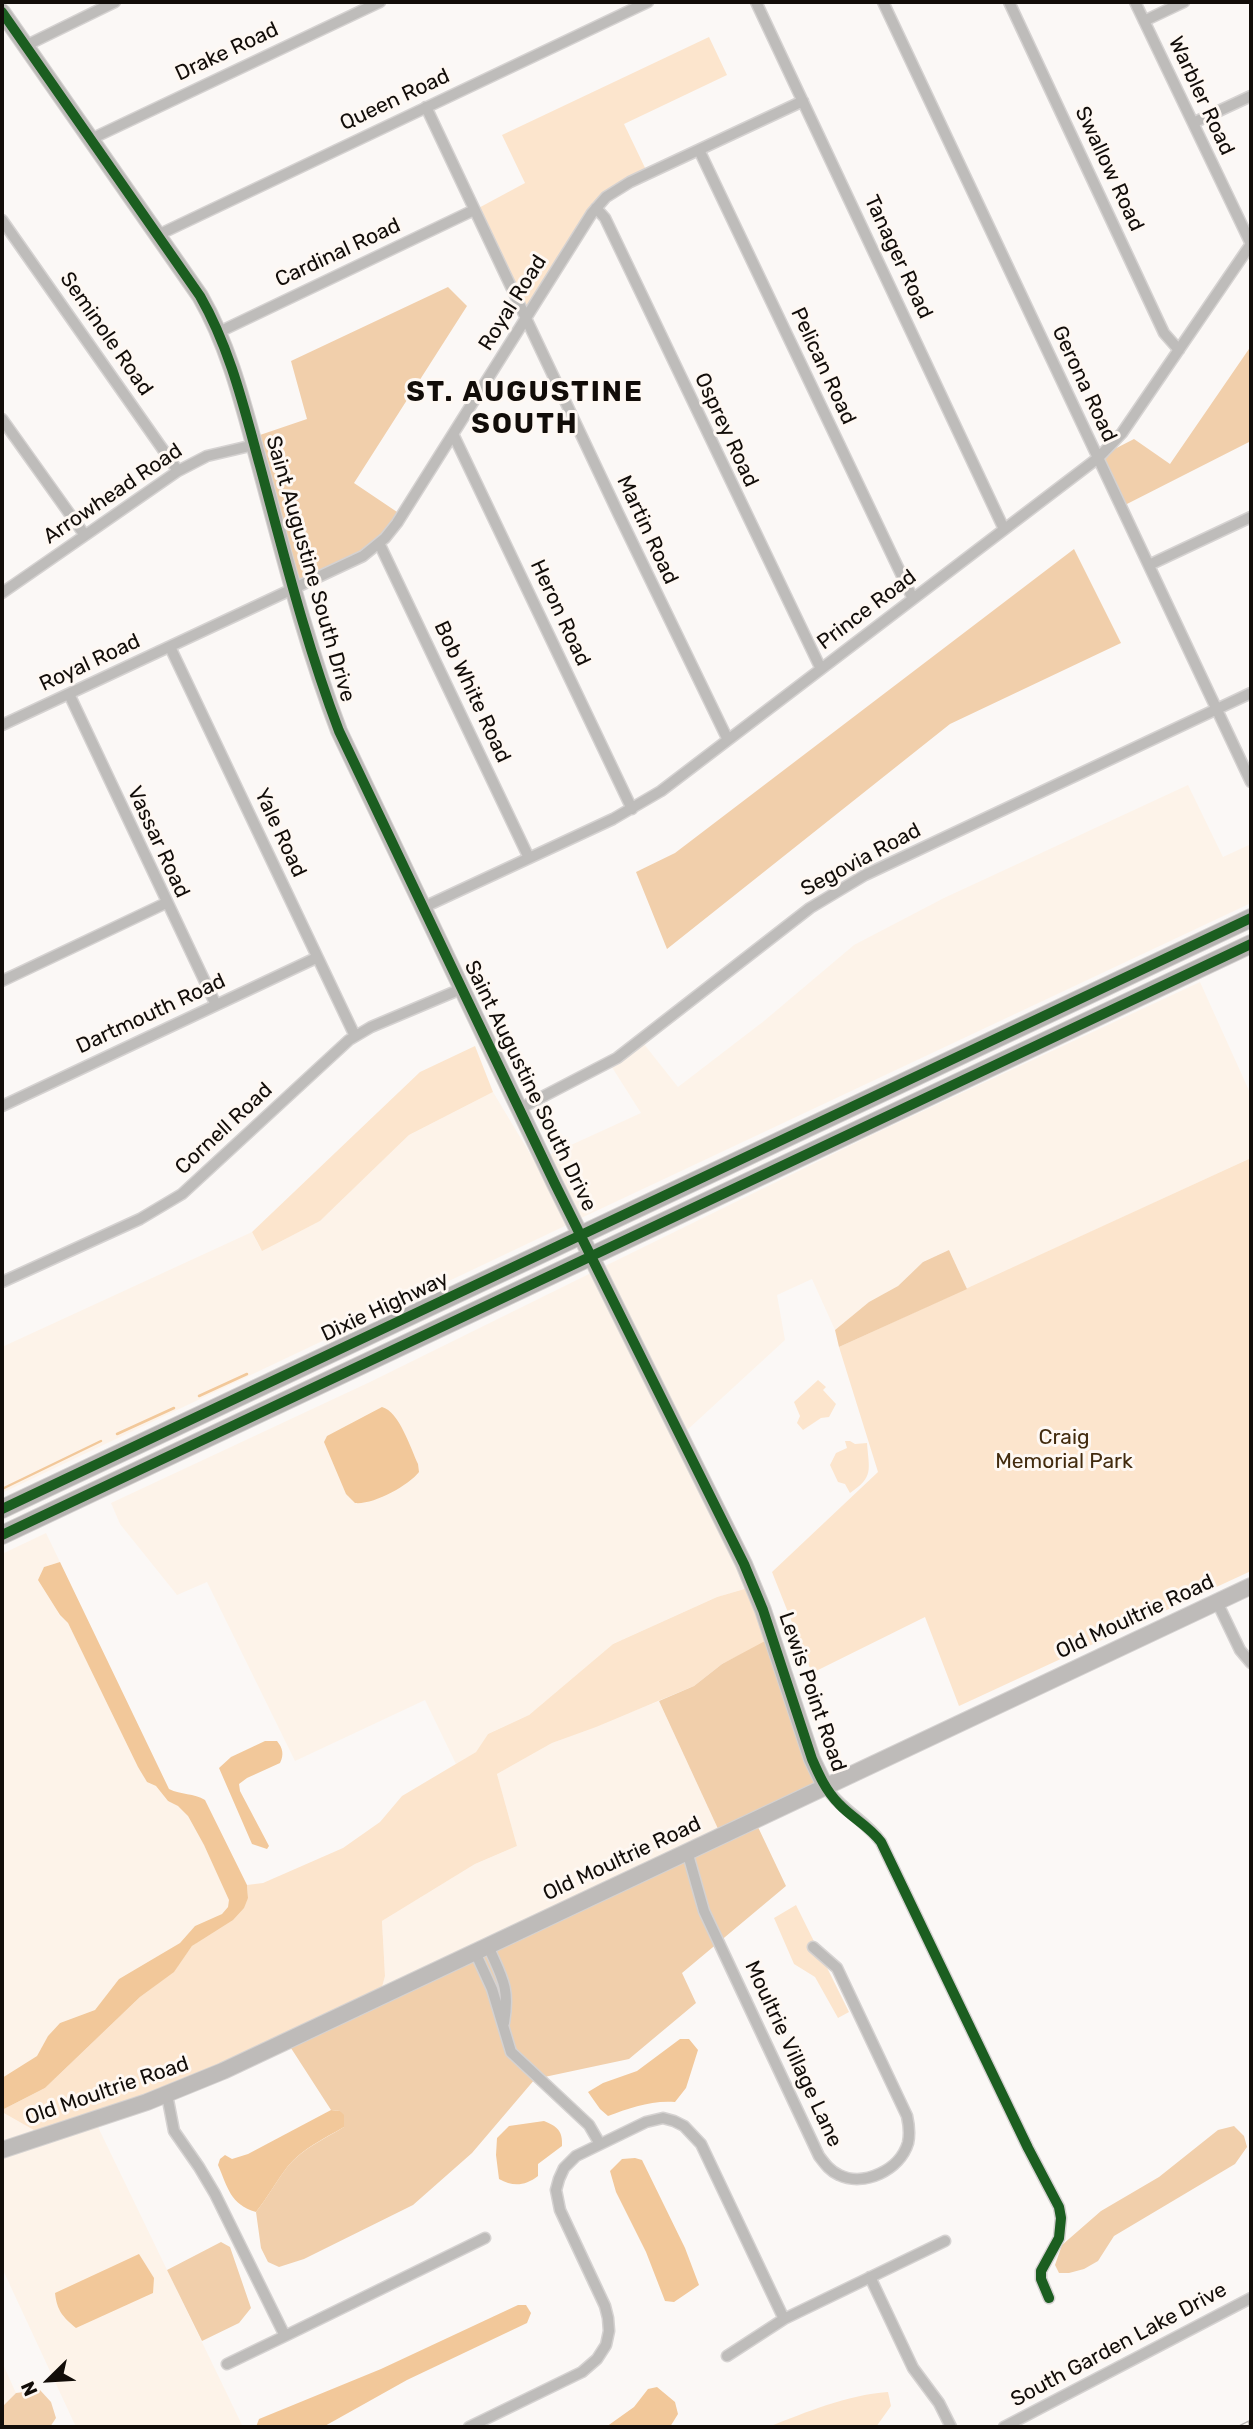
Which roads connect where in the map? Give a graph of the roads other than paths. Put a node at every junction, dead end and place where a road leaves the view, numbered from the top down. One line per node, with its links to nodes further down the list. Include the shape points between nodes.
1 (115, 2): 11 (street)
2 (380, 2): 16 (street, Drake Road)
3 (648, 2): 14 (street, Queen Road)
4 (756, 2): 13 (street, Tanager Road)
5 (883, 2): 29 (street, Gerona Road)
6 (1009, 2): 25 (street, Swallow Road, via 1164,333)
7 (1135, 2): 10 (street, Warbler Road)
8 (1184, 2): 10 (street)
9 (2, 12): 11 (street, Saint Augustine South Drive)
10 (1144, 21): 15 (street, Warbler Road)
11 (25, 46): 16 (street, Saint Augustine South Drive)
12 (1251, 96): 15 (street)
13 (803, 101): 17 (street, Royal Road); 32 (street, Tanager Road)
14 (426, 107): 19 (street, Martin Road); 21 (street, Queen Road)
15 (1193, 123): 22 (street, Warbler Road)
16 (91, 139): 21 (street, Saint Augustine South Drive)
17 (699, 150): 18 (street, Royal Road, via 629,182); 38 (street, Pelican Road)
18 (596, 208): 23 (street, Royal Road); 40 (street, Osprey Road, via 606,218)
19 (474, 210): 23 (street, Martin Road); 24 (street, Cardinal Road)
20 (2, 220): 30 (street, Seminole Road)
21 (158, 235): 24 (street, Saint Augustine South Drive)
22 (1251, 244): 25 (street, Prince Road)
23 (526, 318): 27 (street, Royal Road); 45 (street, Martin Road)
24 (219, 332): 28 (street, Saint Augustine South Drive)
25 (1179, 350): 29 (street, Prince Road, via 1122,433)
26 (2, 419): 33 (street)
27 (453, 434): 34 (street, Royal Road); 47 (street, Heron Road)
28 (254, 445): 30 (street, Arrowhead Road, via 216,453); 36 (street, Saint Augustine South Drive)
29 (1098, 458): 32 (street, Prince Road); 35 (street, Gerona Road)
30 (178, 471): 33 (street, Arrowhead Road)
31 (1251, 517): 35 (street)
32 (1004, 529): 38 (street, Prince Road)
33 (84, 534): 37 (street, Arrowhead Road)
34 (379, 544): 36 (street, Royal Road, via 355,561); 48 (street, Bob White Road)
35 (1149, 565): 43 (street, Gerona Road)
36 (294, 589): 39 (street, Royal Road); 50 (street, Saint Augustine South Drive, via 339,731)
37 (2, 593)
38 (913, 599): 40 (street, Prince Road)
39 (170, 647): 42 (street, Royal Road); 53 (street, Yale Road)
40 (821, 669): 45 (street, Prince Road)
41 (1251, 693): 43 (street, Segovia Road)
42 (69, 694): 44 (street, Royal Road); 49 (street, Vassar Road)
43 (1216, 710): 46 (street, Gerona Road); 61 (street, Segovia Road, via 837,890 617,1058)
44 (2, 725)
45 (728, 740): 47 (street, Prince Road)
46 (1251, 782)
47 (632, 809): 48 (street, Prince Road)
48 (529, 858): 50 (street, Prince Road)
49 (166, 903): 54 (street); 56 (street, Vassar Road)
50 (422, 908): 55 (street, Saint Augustine South Drive)
51 (1251, 918): 58 (main road, Dixie Highway)
52 (1251, 944): 59 (main road, Dixie Highway)
53 (316, 958): 56 (street, Dartmouth Road); 57 (street, Yale Road)
54 (2, 981)
55 (461, 989): 57 (street, Cornell Road); 61 (street, Saint Augustine South Drive)
56 (216, 1005): 60 (street, Dartmouth Road)
57 (355, 1036): 64 (street, Cornell Road, via 182,1194 140,1219)
58 (959, 1057): 59 (main road); 62 (main road, Dixie Highway)
59 (968, 1077): 63 (main road, Dixie Highway)
60 (2, 1106)
61 (519, 1110): 62 (street, Saint Augustine South Drive)
62 (581, 1236): 63 (street, Lewis Point Road); 65 (main road, Dixie Highway)
63 (591, 1257): 66 (main road, Dixie Highway); 72 (street, Lewis Point Road, via 744,1564)
64 (2, 1282)
65 (194, 1418): 66 (street); 67 (main road, Dixie Highway)
66 (204, 1440): 68 (main road, Dixie Highway)
67 (2, 1509)
68 (2, 1535)
69 (1251, 1586): 70 (street, Old Moultrie Road)
70 (1217, 1602): 71 (street, via 1240,1650); 72 (street, Old Moultrie Road)
71 (1250, 1660)
72 (825, 1786): 73 (street, Old Moultrie Road); 82 (street, Lewis Point Road, via 881,1842 1059,2207 1059,2238 1041,2271)
73 (687, 1852): 74 (street, Moultrie Village Lane, via 704,1911 819,2157 840,2176 869,2178 885,2171 904,2153 907,2116 836,1968); 75 (street, Old Moultrie Road)
74 (813, 1947)
75 (482, 1949): 76 (street, Old Moultrie Road); 77 (street, via 506,1992 504,2026 511,2052 589,2125)
76 (167, 2095): 78 (street, Old Moultrie Road); 85 (street, via 174,2131 207,2180)
77 (600, 2144): 84 (street, via 646,2122 663,2119 684,2126 701,2144); 88 (street, via 564,2168 556,2190 605,2306 606,2345 582,2372)
78 (2, 2150)
79 (485, 2238): 85 (street)
80 (945, 2241): 81 (street)
81 (870, 2277): 84 (street); 89 (street, via 913,2368)
82 (1049, 2298)
83 (1251, 2298): 90 (street, South Garden Lake Drive)
84 (784, 2319): 86 (street)
85 (285, 2336): 87 (street)
86 (727, 2356)
87 (227, 2364)
88 (469, 2427)
89 (951, 2427)
90 (1004, 2427)

